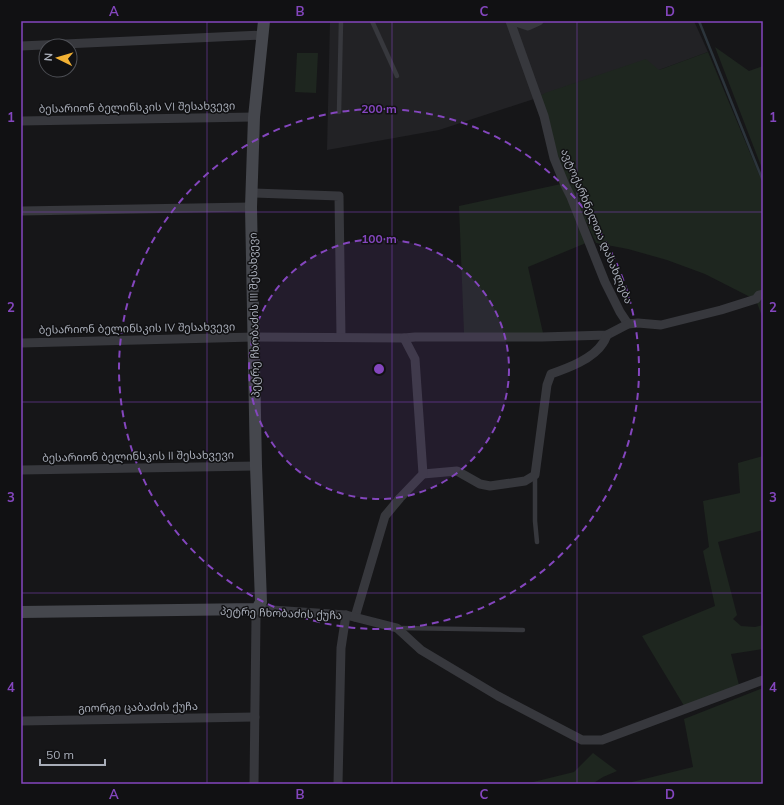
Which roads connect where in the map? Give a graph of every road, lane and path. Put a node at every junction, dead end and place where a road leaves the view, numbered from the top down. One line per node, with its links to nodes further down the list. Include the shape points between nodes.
1 (264, 21): 7 (street, პეტრე ჩხობაძის III შესახვევი)
2 (341, 21): 10 (lane)
3 (372, 21): 9 (lane)
4 (510, 21): 17 (street, ავტოქარხნელთა დასახლება, via 544,116 554,158 605,282)
5 (513, 21): 6 (street, via 528,26)
6 (539, 21)
7 (263, 35): 8 (street); 11 (street, პეტრე ჩხობაძის III შესახვევი)
8 (21, 46)
9 (397, 76)
10 (339, 112)
11 (254, 117): 12 (street, ბესარიონ ბელინსკის VI შესახვევი); 13 (street, პეტრე ჩხობაძის III შესახვევი)
12 (21, 121)
13 (252, 193): 14 (street, პეტრე ჩხობაძის III შესახვევი); 20 (street, via 339,196)
14 (251, 207): 15 (street); 19 (street, პეტრე ჩხობაძის III შესახვევი)
15 (21, 211)
16 (763, 294): 17 (street, via 756,299 728,308 661,325)
17 (628, 324): 18 (street)
18 (607, 334): 21 (street, via 542,338); 26 (street, via 595,352 574,366 551,374 547,385)
19 (254, 337): 20 (street); 22 (street, ბესარიონ ბელინსკის IV შესახვევი); 23 (street, პეტრე ჩხობაძის III შესახვევი)
20 (341, 337): 21 (street)
21 (404, 338): 25 (street, via 415,359)
22 (21, 343)
23 (256, 466): 24 (street, ბესარიონ ბელინსკის II შესახვევი); 28 (street, პეტრე ჩხობაძის III შესახვევი, via 261,602)
24 (21, 470)
25 (423, 474): 26 (street, via 457,472 480,484 490,486 525,481); 30 (street, პეტრე ჩხობაძის ქუჩა, via 385,516)
26 (535, 475): 27 (lane)
27 (537, 542)
28 (257, 609): 29 (street, პეტრე ჩხობაძის ქუჩა); 30 (street, პეტრე ჩხობაძის ქუჩა); 34 (street)
29 (21, 612)
30 (350, 616): 31 (street); 37 (street, via 341,648)
31 (397, 628): 32 (lane); 33 (street, via 421,650 498,696 582,740 602,740)
32 (523, 630)
33 (763, 680)
34 (254, 718): 35 (street, გიორგი ცაბაძის ქუჩა); 36 (street)
35 (21, 721)
36 (254, 784)
37 (338, 784)

